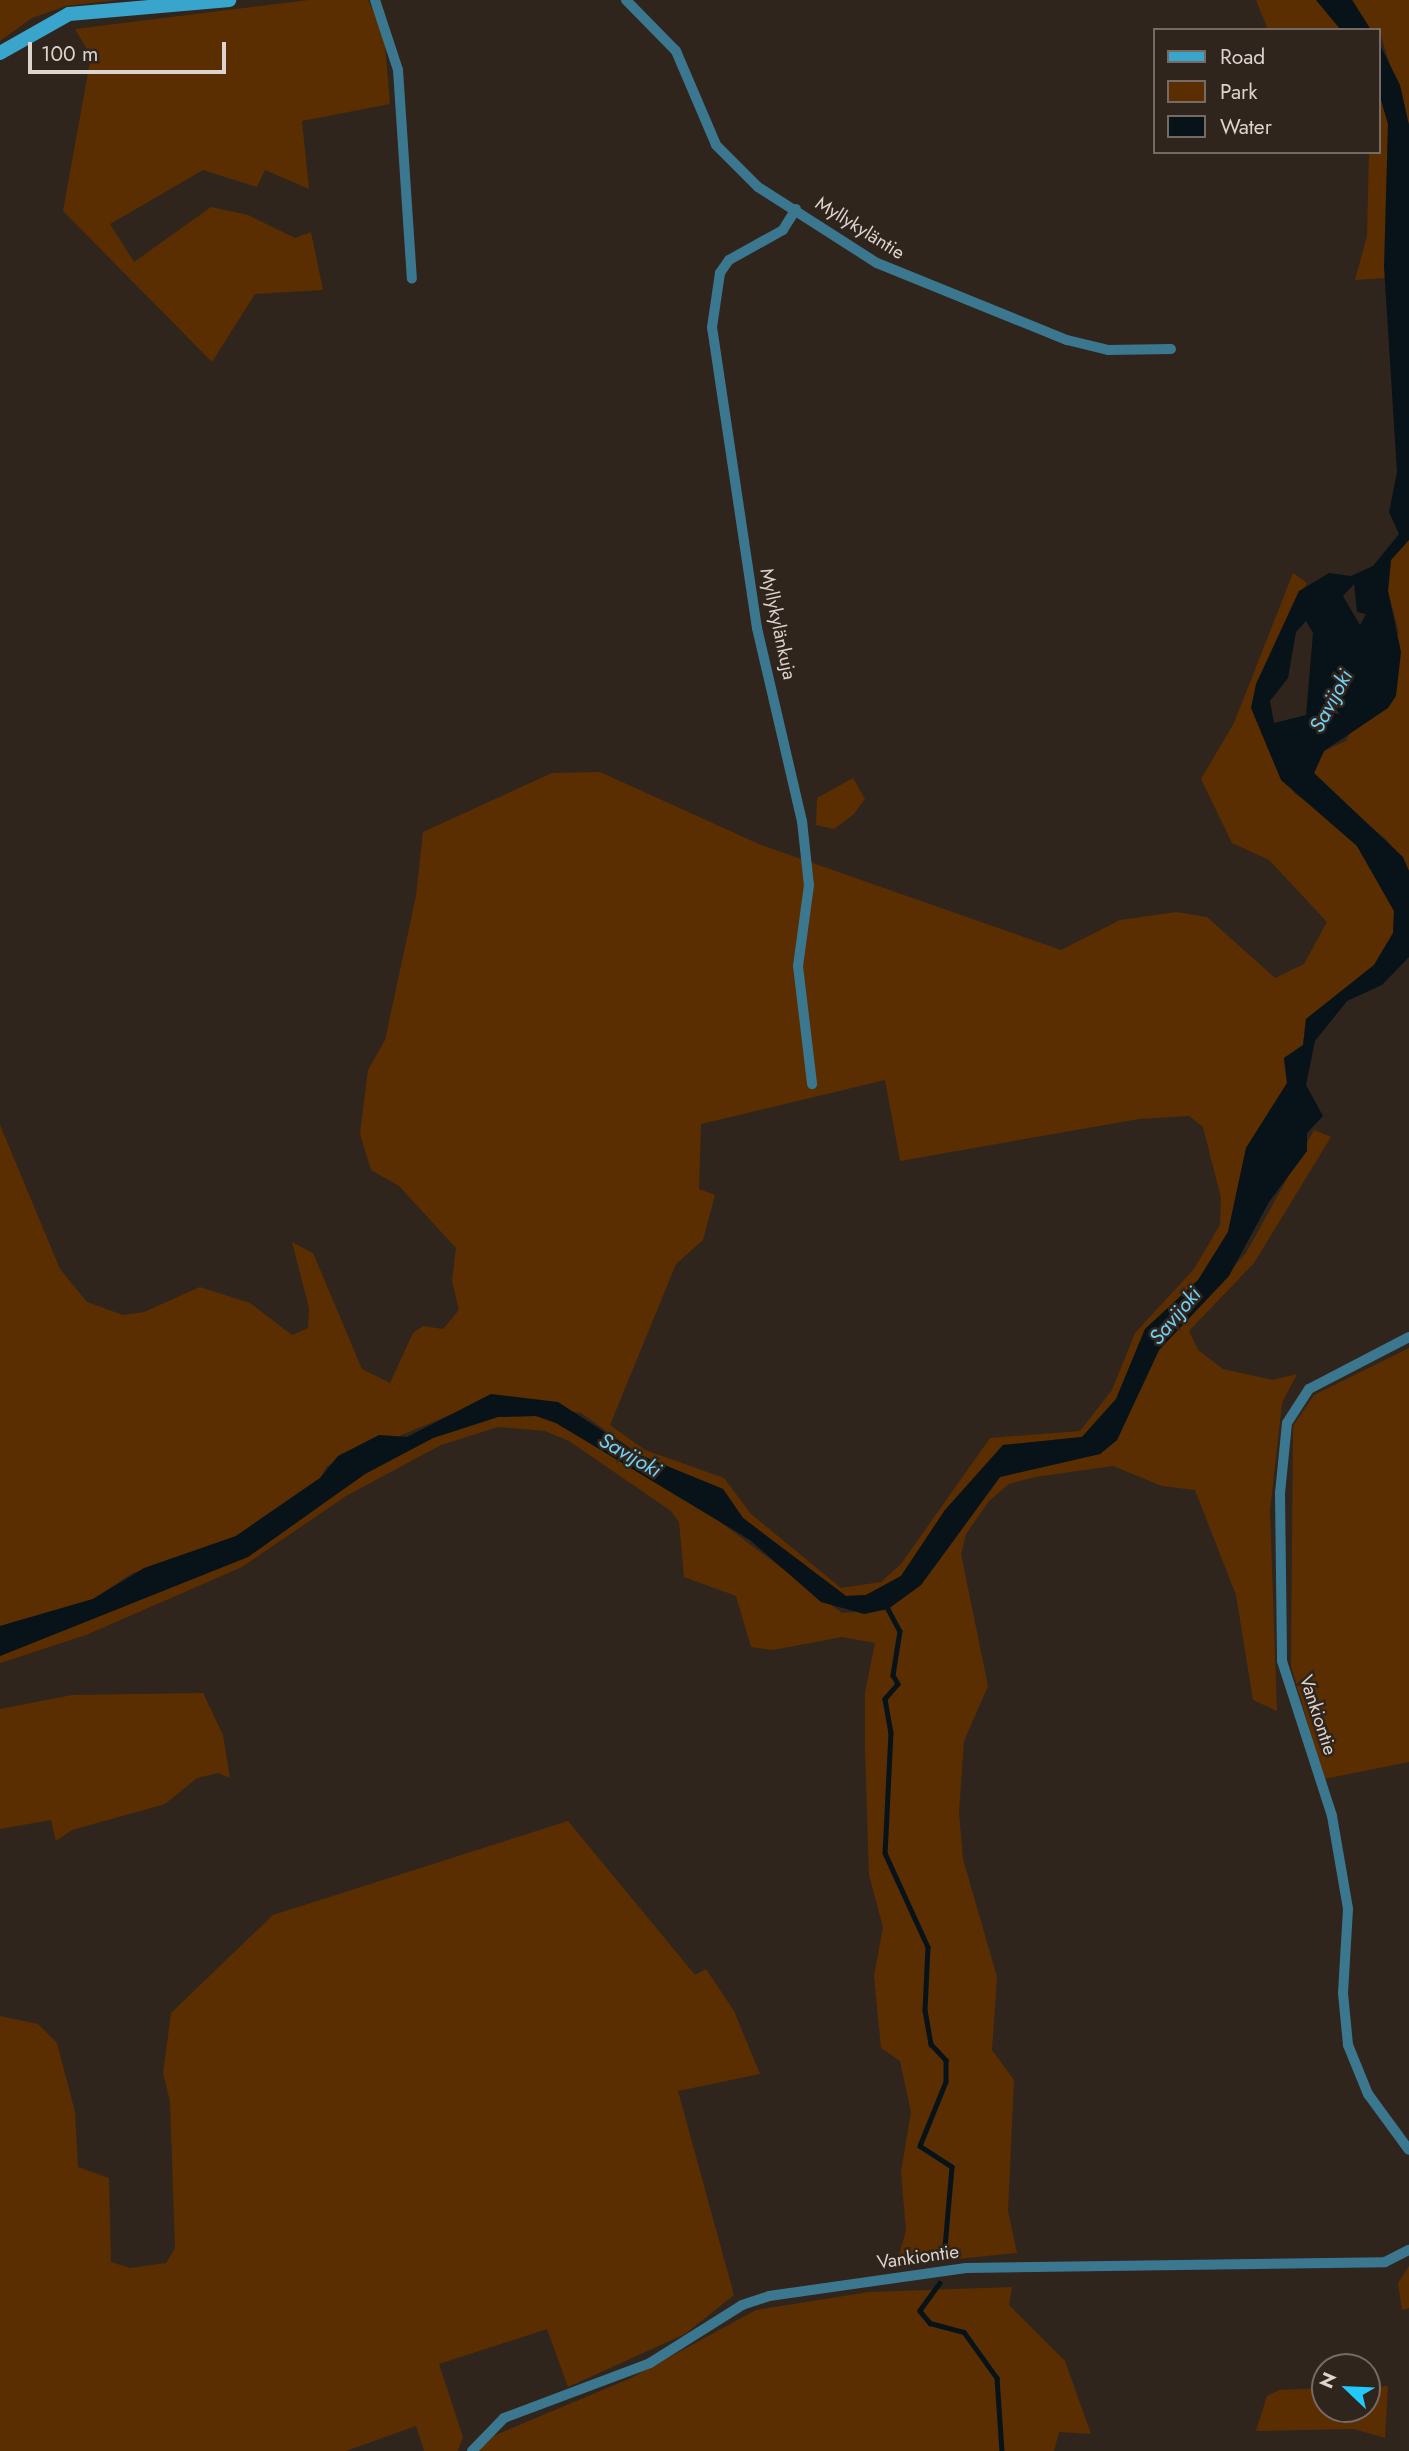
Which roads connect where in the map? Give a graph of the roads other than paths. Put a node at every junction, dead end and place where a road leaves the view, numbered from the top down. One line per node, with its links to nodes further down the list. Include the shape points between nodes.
1 (229, 0): 4 (street, via 69,15)
2 (375, 0): 6 (street, via 398,70)
3 (626, 0): 5 (street, Myllykyläntie, via 676,51 729,162)
4 (0, 53)
5 (796, 209): 7 (street, Myllykyläntie, via 877,263 1067,341 1108,350); 8 (street, Myllykylänkuja, via 783,230 729,260 720,273 712,327 757,628 802,821 809,885 798,966)
6 (412, 279)
7 (1171, 349)
8 (812, 1084)
9 (1409, 1337): 10 (street, Vankiontie, via 1309,1389 1287,1423 1280,1493 1282,1661 1332,1816 1346,1896 1348,2045 1368,2094)
10 (1409, 2150)
11 (1409, 2250): 12 (street, Vankiontie, via 1385,2262 966,2268 769,2296 742,2305 650,2363 504,2418)
12 (472, 2451)

